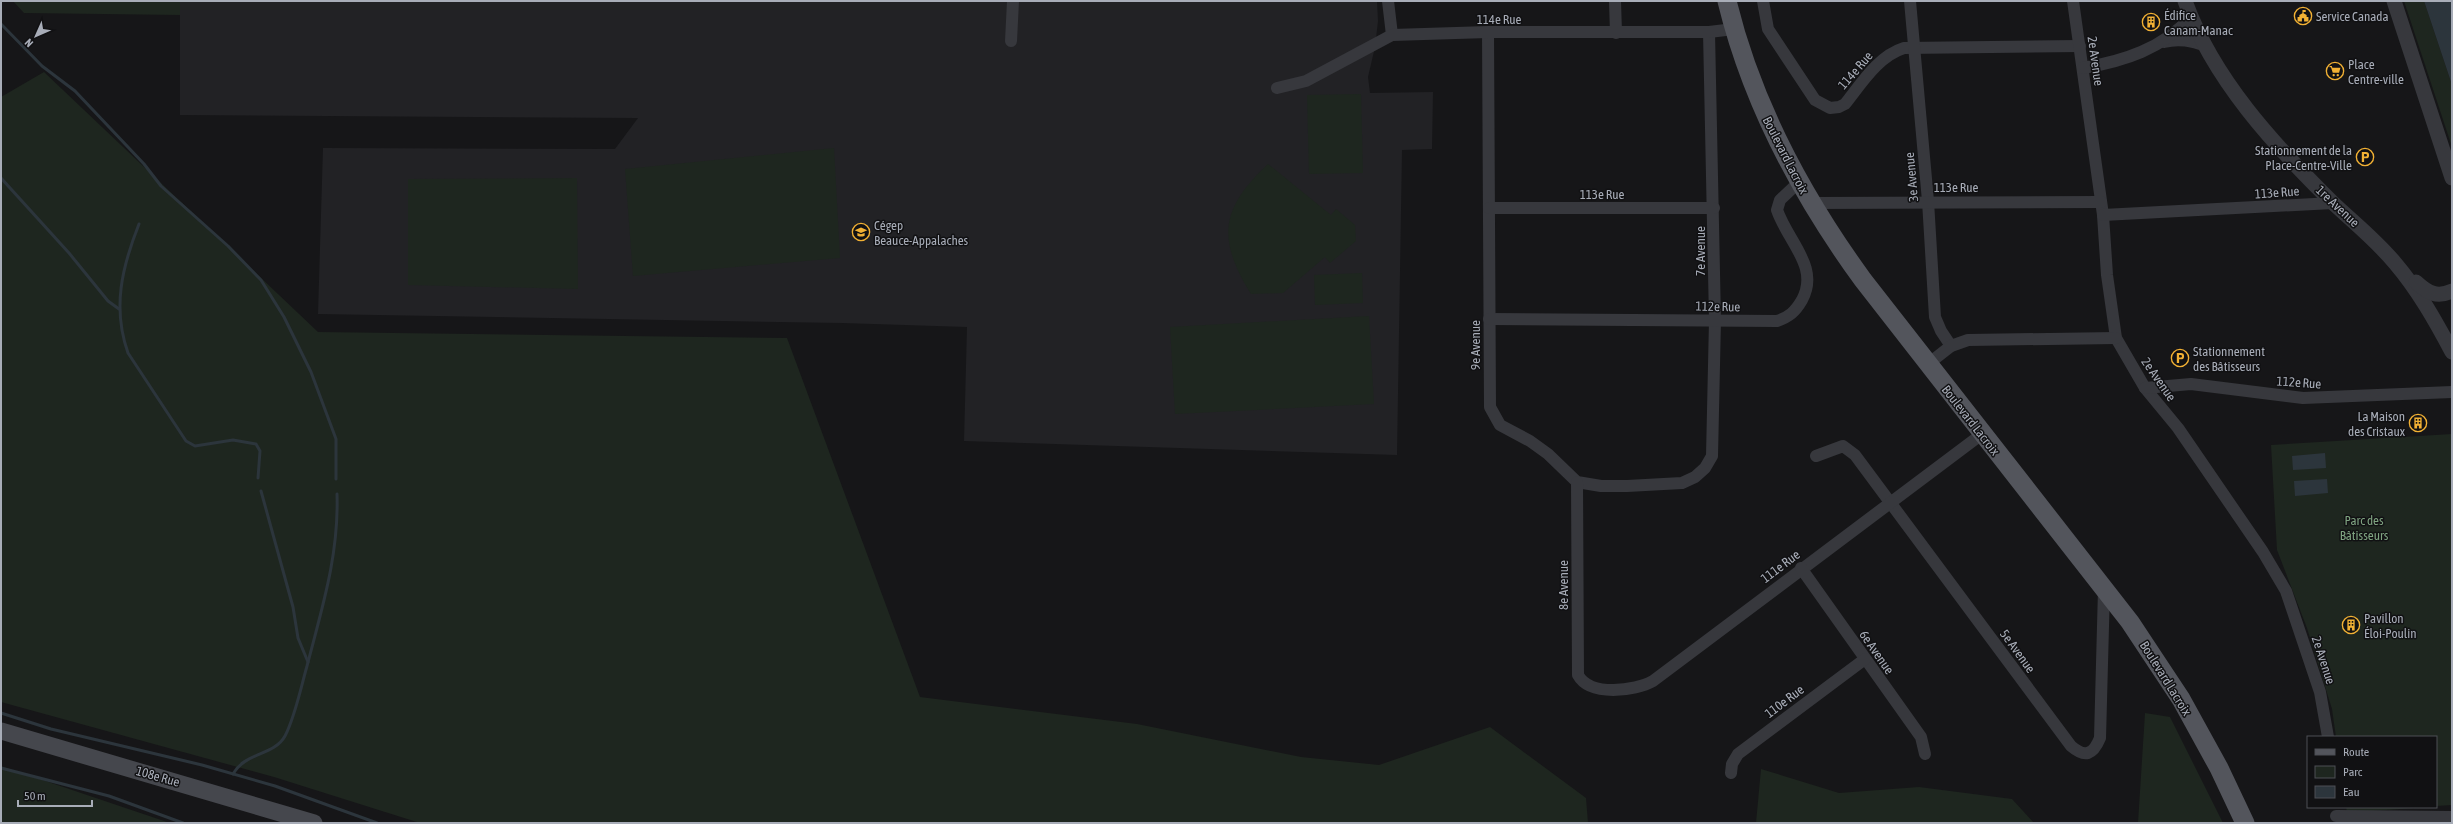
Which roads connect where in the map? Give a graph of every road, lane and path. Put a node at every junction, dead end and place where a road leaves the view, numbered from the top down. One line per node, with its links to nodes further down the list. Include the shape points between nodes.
1 (1013, 1): 16 (street)
2 (1388, 1): 15 (street)
3 (1615, 1): 14 (street)
4 (1727, 1): 11 (main road, Boulevard Lacroix)
5 (1763, 1): 20 (street, 114e Rue, via 1765,18 1771,34 1815,100 1830,108 1844,104 1882,60 1895,51)
6 (1910, 1): 20 (street, 3e Avenue)
7 (2073, 1): 18 (street, 2e Avenue)
8 (2185, 1): 10 (street, 1re Avenue)
9 (2394, 1): 23 (street)
10 (2191, 18): 17 (street); 19 (street, 1re Avenue)
11 (1734, 29): 13 (street, 114e Rue); 24 (main road, Boulevard Lacroix, via 1764,111)
12 (1488, 32): 14 (street, 114e Rue); 15 (street, 114e Rue); 29 (street, 9e Avenue)
13 (1709, 32): 14 (street, 114e Rue); 30 (street, 7e Avenue)
14 (1616, 33)
15 (1392, 35): 22 (street, 114e Rue, via 1306,81)
16 (1011, 41)
17 (2157, 44): 19 (street, via 2174,40 2191,41); 21 (street, via 2116,63)
18 (2080, 46): 20 (street, 114e Rue); 21 (street, 2e Avenue)
19 (2206, 46): 28 (street, 1re Avenue, via 2234,92 2257,121)
20 (1913, 47): 25 (street, 3e Avenue)
21 (2083, 68): 26 (street, 2e Avenue)
22 (1277, 88)
23 (2452, 178)
24 (1798, 183): 27 (main road, Boulevard Lacroix); 35 (street, 112e Rue, via 1780,200 1777,210 1808,275 1807,291 1797,308 1787,318 1777,321)
25 (1928, 201): 26 (street, 113e Rue); 27 (street, 113e Rue); 37 (street, 3e Avenue, via 1935,317)
26 (2101, 202): 31 (street, 2e Avenue)
27 (1812, 203): 39 (main road, Boulevard Lacroix, via 1839,247)
28 (2333, 203): 31 (street, 113e Rue); 32 (street, 1re Avenue, via 2372,237)
29 (1489, 208): 30 (street, 113e Rue); 34 (street, 9e Avenue)
30 (1714, 208): 35 (street, 7e Avenue)
31 (2103, 215): 36 (street, 2e Avenue, via 2106,275)
32 (2395, 262): 33 (street, via 2425,291 2443,295); 38 (street, 1re Avenue, via 2422,298)
33 (2452, 291)
34 (1489, 319): 35 (street, 112e Rue); 44 (street, 9e Avenue, via 1490,407 1500,425 1548,454)
35 (1715, 320): 44 (street, 7e Avenue, via 1712,456 1705,468 1695,478 1682,483 1601,486)
36 (2116, 338): 37 (street, via 1968,340); 40 (street, 2e Avenue)
37 (1951, 346): 39 (street)
38 (2452, 352)
39 (1928, 364): 42 (main road, Boulevard Lacroix)
40 (2145, 388): 41 (street, 112e Rue, via 2191,384 2303,398); 51 (street, 2e Avenue, via 2178,428 2264,552 2286,591 2320,692)
41 (2452, 392)
42 (1982, 434): 45 (street, 111e Rue); 47 (main road, Boulevard Lacroix)
43 (1816, 456): 45 (street, 5e Avenue, via 1843,446 1850,450)
44 (1577, 482): 49 (street, 8e Avenue, via 1578,676)
45 (1891, 502): 46 (street, 111e Rue); 47 (street, 5e Avenue, via 2071,746 2087,755 2092,752 2100,738)
46 (1801, 568): 48 (street, 6e Avenue); 49 (street, 111e Rue, via 1643,686 1615,690 1594,688)
47 (2104, 589): 57 (main road, Boulevard Lacroix, via 2130,622 2181,699 2219,768)
48 (1865, 659): 52 (street, 6e Avenue, via 1921,737); 53 (street, 110e Rue, via 1738,754 1732,764)
49 (1586, 684)
50 (1, 731): 56 (main road, 108e Rue)
51 (2328, 736)
52 (1925, 754)
53 (1731, 773)
54 (2335, 815): 55 (street)
55 (2452, 817)
56 (314, 823)
57 (2245, 823)

